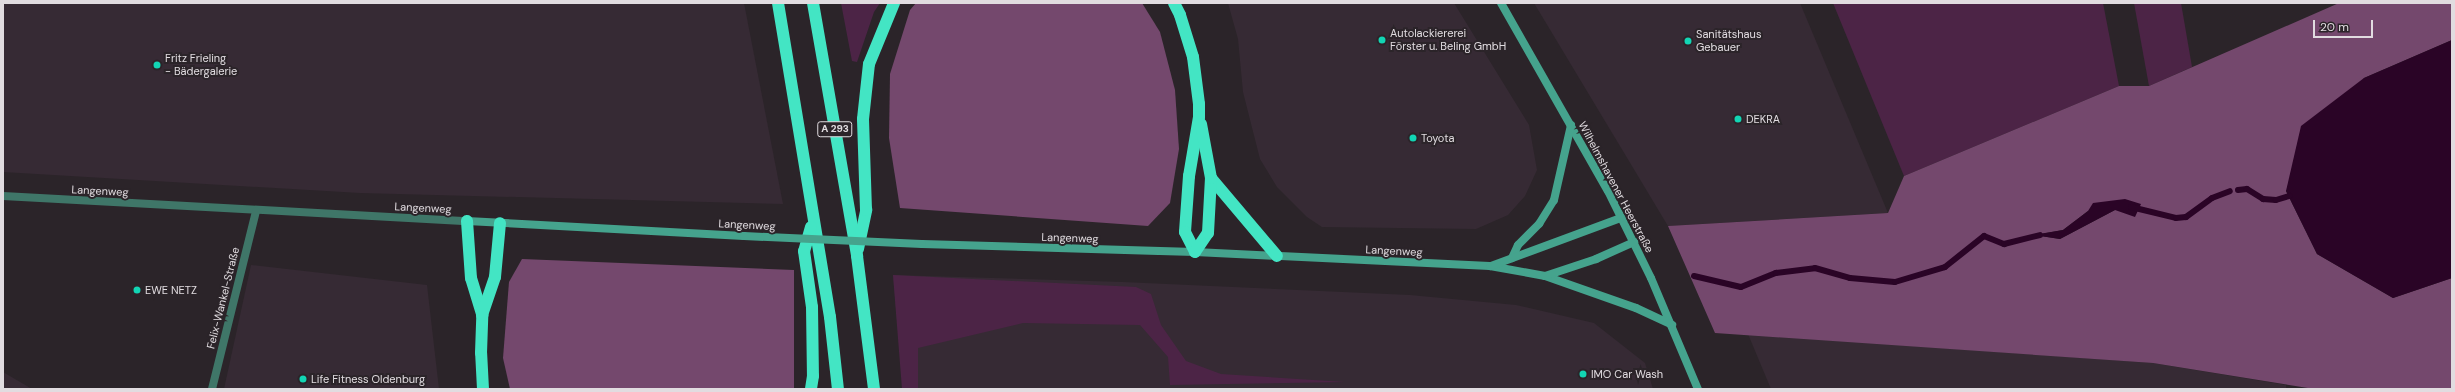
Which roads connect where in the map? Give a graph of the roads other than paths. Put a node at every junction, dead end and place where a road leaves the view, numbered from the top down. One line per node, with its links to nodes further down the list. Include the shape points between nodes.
1 (778, 3): 12 (highway)
2 (813, 3): 17 (highway, A 293)
3 (894, 3): 17 (highway, via 869,64 863,119 866,210)
4 (1174, 3): 6 (highway, via 1193,57)
5 (1501, 3): 7 (street, Wilhelmshavener Heerstraße)
6 (1199, 117): 8 (highway); 16 (highway, via 1189,176 1185,232)
7 (1571, 125): 11 (street, Wilhelmshavener Heerstraße); 19 (street, via 1554,200 1539,224 1518,246)
8 (1211, 178): 16 (highway, via 1208,232); 18 (highway)
9 (3, 196): 10 (street, Langenweg)
10 (256, 211): 13 (street, Langenweg); 24 (street, Felix-Wankel-Straße)
11 (1621, 218): 15 (street, Wilhelmshavener Heerstraße); 19 (street, Langenweg)
12 (813, 220): 26 (highway, via 804,251 813,334); 27 (highway, via 830,317)
13 (467, 221): 14 (street, Langenweg); 22 (highway, via 471,278)
14 (500, 223): 16 (street, Langenweg, bridge, via 922,244); 22 (highway, via 495,277)
15 (1634, 242): 21 (street, Langenweg, via 1596,259); 23 (street, Wilhelmshavener Heerstraße)
16 (1195, 252): 18 (street, Langenweg)
17 (857, 256): 28 (highway, A 293)
18 (1277, 256): 20 (street, Langenweg)
19 (1512, 258): 20 (street, Langenweg)
20 (1490, 266): 21 (street, Langenweg)
21 (1545, 276): 23 (street, Langenweg, via 1624,304)
22 (482, 315): 25 (highway)
23 (1672, 325): 29 (street, Wilhelmshavener Heerstraße)
24 (212, 389)
25 (483, 389)
26 (811, 389)
27 (838, 389)
28 (874, 389)
29 (1698, 389)

